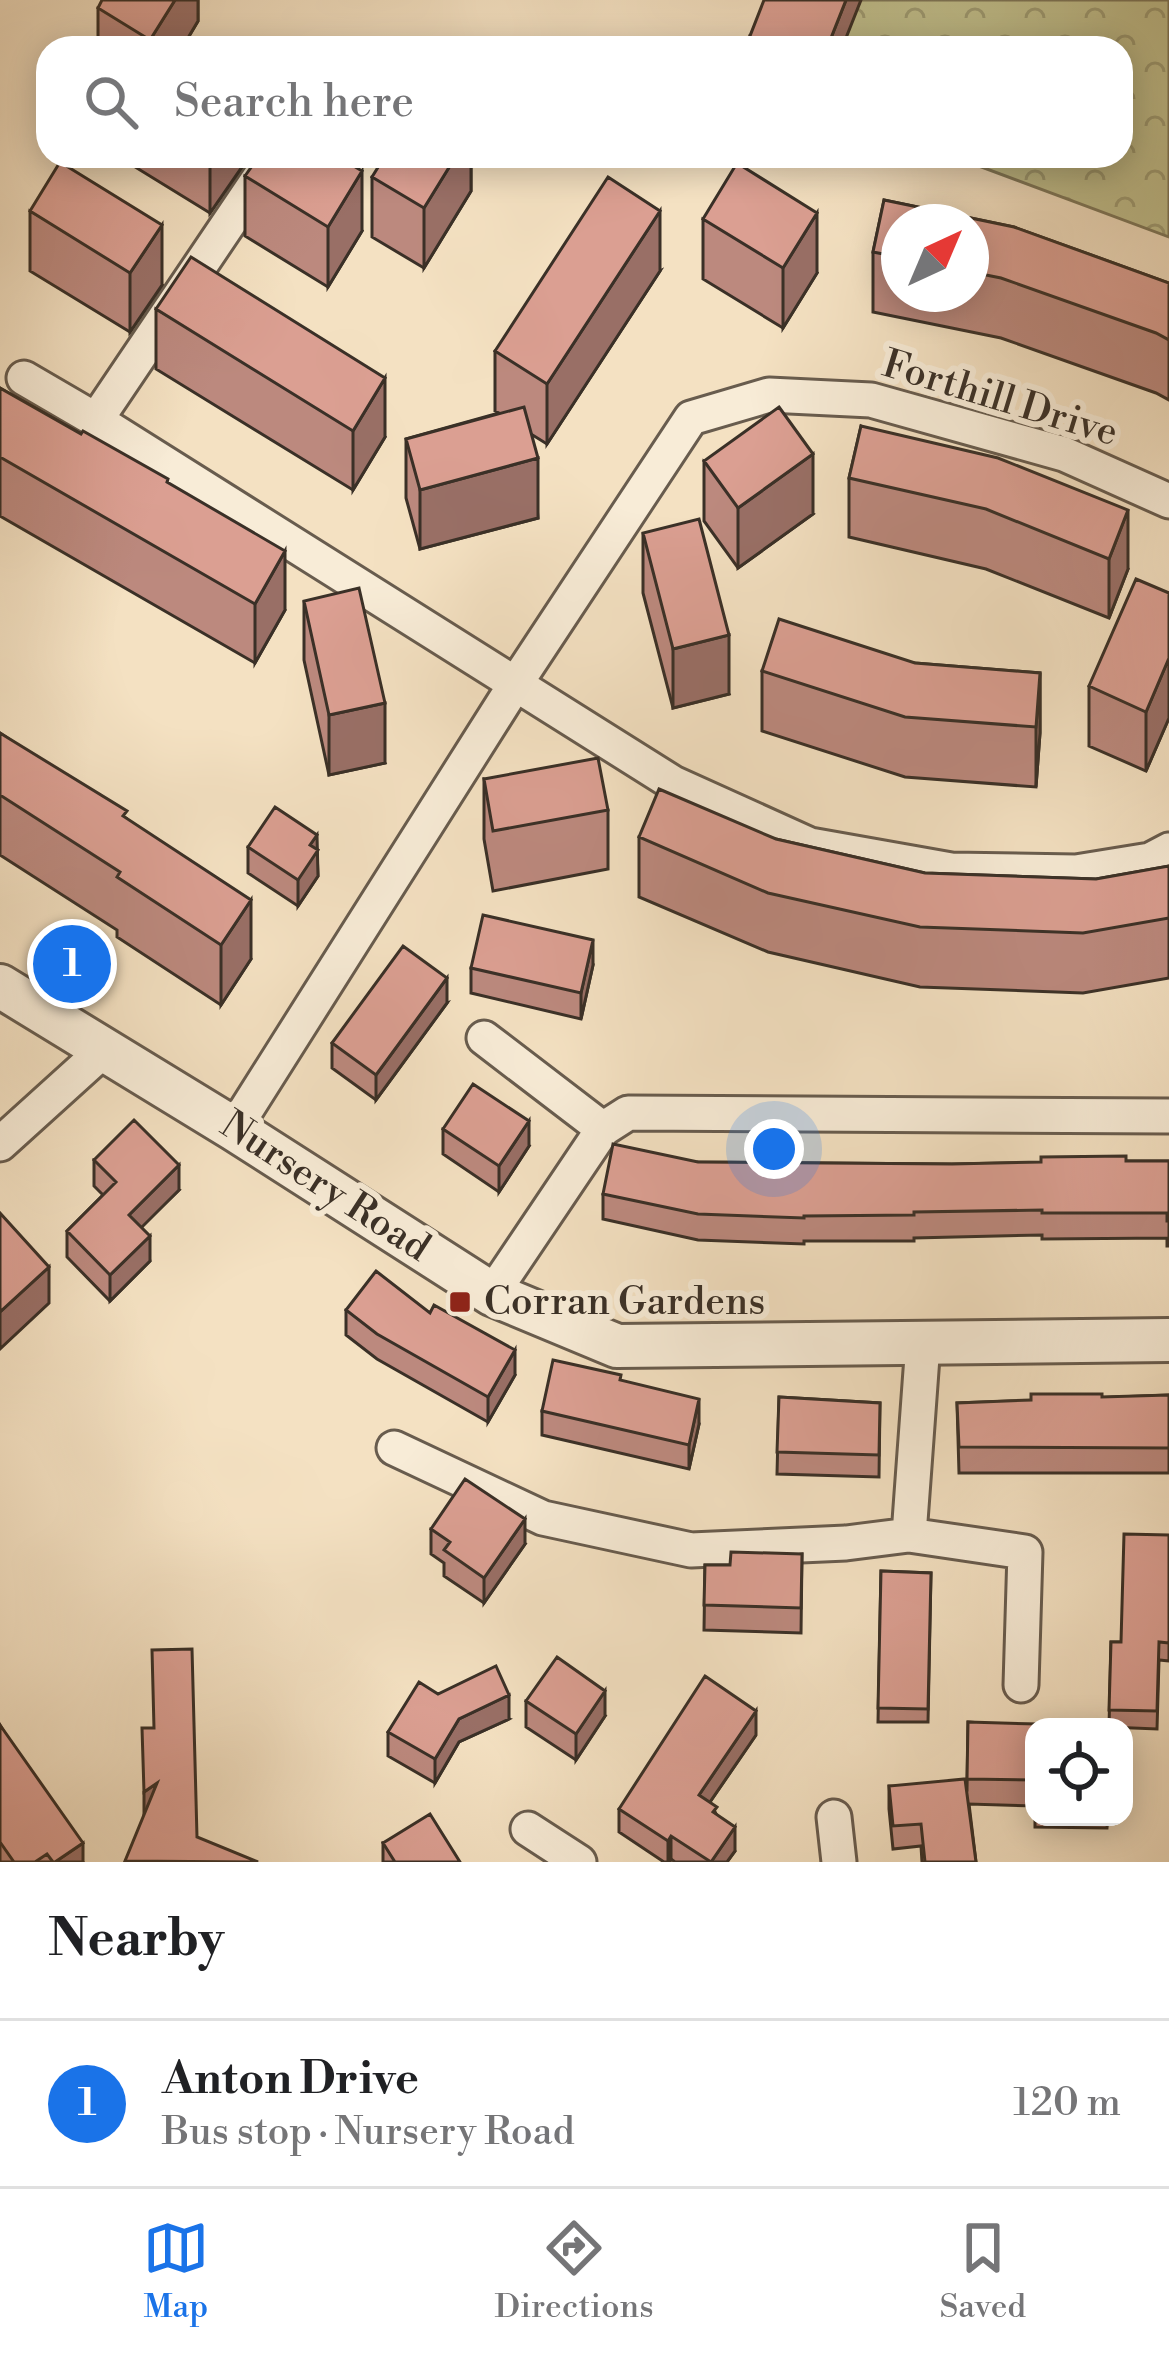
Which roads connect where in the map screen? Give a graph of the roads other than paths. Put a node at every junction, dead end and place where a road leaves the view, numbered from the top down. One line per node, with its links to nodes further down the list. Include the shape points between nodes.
1 (266, 168): 3 (street)
2 (24, 378): 3 (street)
3 (96, 420): 5 (street)
4 (1169, 501): 5 (street, Forthill Drive, via 1064,454 871,400 769,395 691,418)
5 (516, 682): 6 (street, via 673,783 811,845 951,870 1076,872); 11 (street, Forthill Drive)
6 (1169, 850)
7 (0, 986): 9 (street, Nursery Road)
8 (484, 1038): 12 (street)
9 (105, 1049): 11 (street, Nursery Road); 13 (street)
10 (1169, 1116): 12 (street, via 628,1113)
11 (234, 1129): 14 (street, Nursery Road)
12 (603, 1129): 14 (street)
13 (0, 1144)
14 (492, 1294): 16 (street, Nursery Road, via 617,1346)
15 (1169, 1340): 16 (street, Nursery Road)
16 (923, 1343): 18 (street)
17 (394, 1448): 18 (street, via 543,1518 691,1550)
18 (909, 1535): 19 (street, via 1025,1552)
19 (1021, 1685)
20 (834, 1817): 23 (street)
21 (528, 1829): 22 (street)
22 (579, 1862)
23 (839, 1862)

